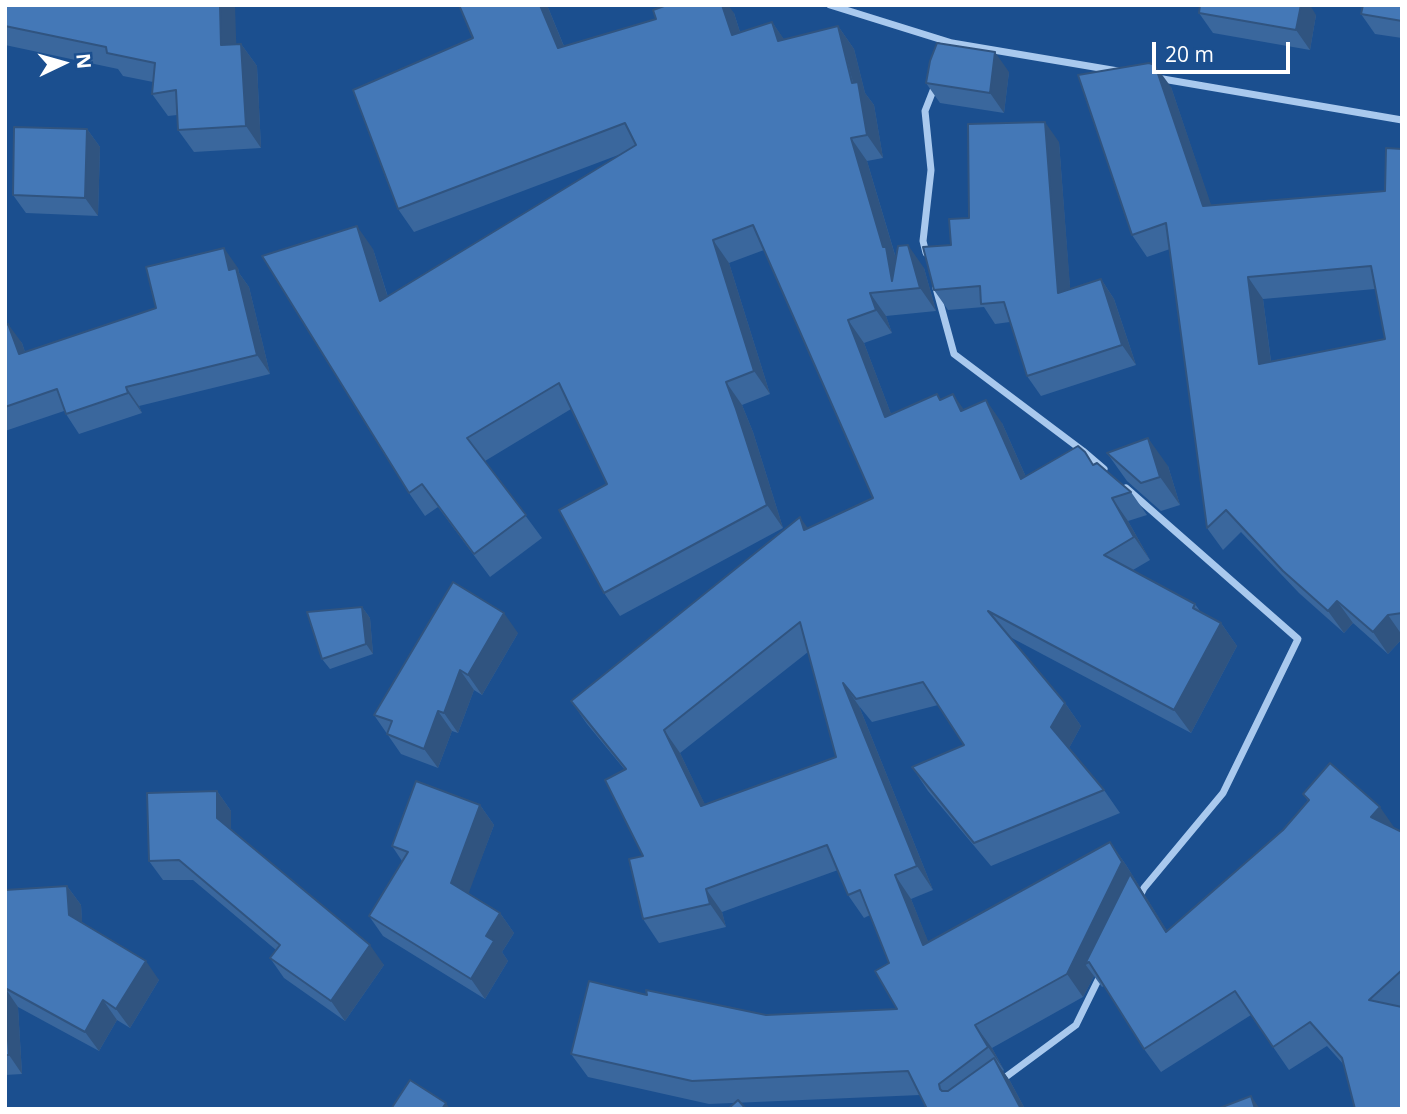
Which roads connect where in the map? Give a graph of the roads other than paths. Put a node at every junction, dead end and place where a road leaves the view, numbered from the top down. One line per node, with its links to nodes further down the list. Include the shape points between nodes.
1 (830, 5): 2 (street)
2 (952, 43): 3 (street); 4 (street)
3 (947, 54)
4 (1129, 73)
5 (1143, 76): 7 (street)
6 (938, 77): 8 (street, via 925,110 931,170 923,241)
7 (1402, 120)
8 (930, 266)
9 (933, 279): 10 (street, via 954,354)
10 (1114, 477)
11 (1124, 486): 12 (street, via 1298,639 1223,793)
12 (1138, 900)
13 (1107, 963): 14 (street, via 1076,1025)
14 (993, 1086)

